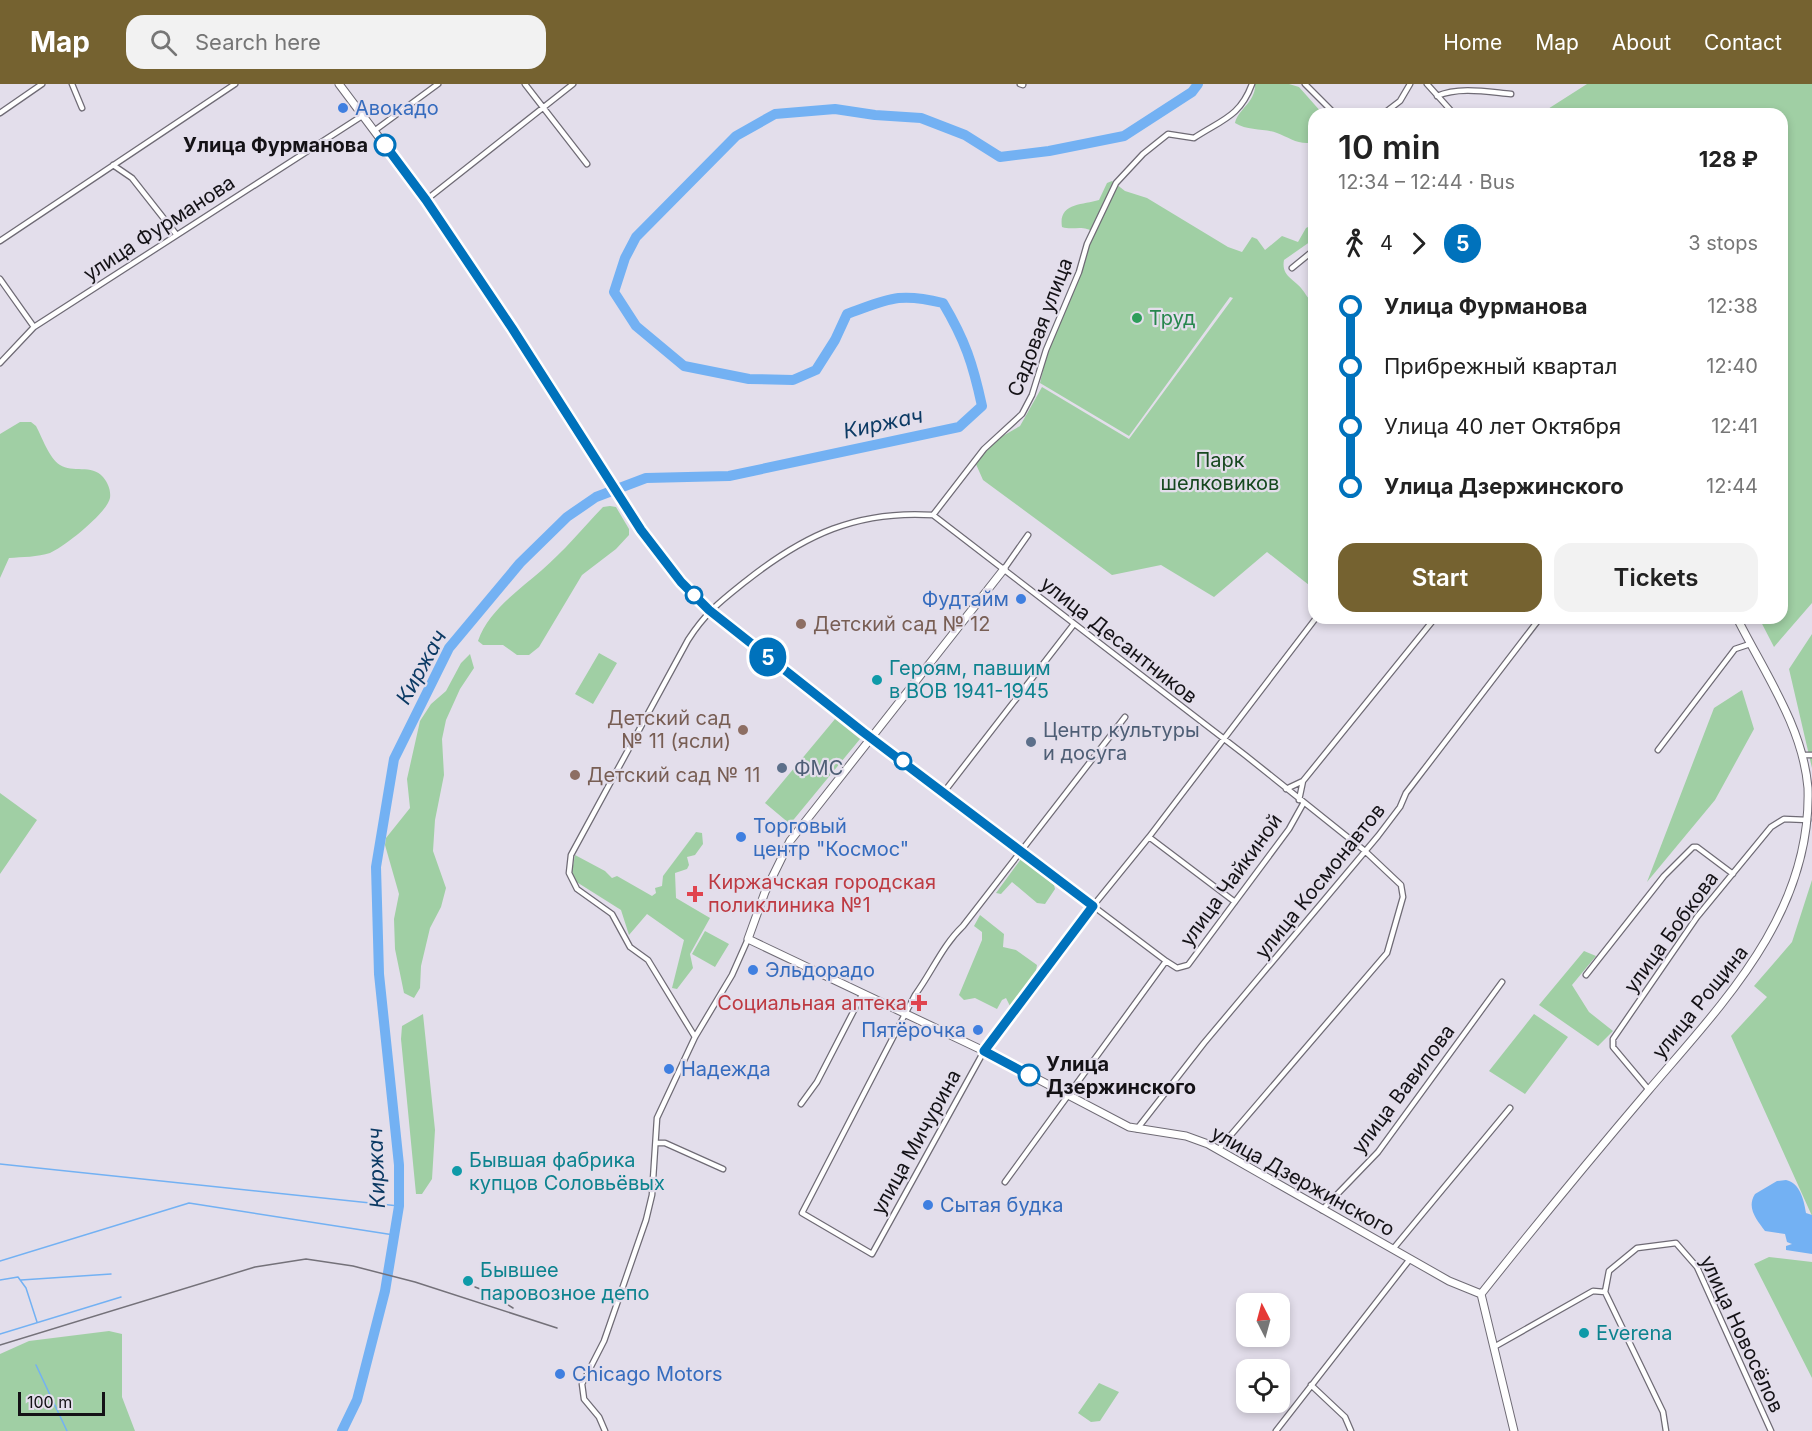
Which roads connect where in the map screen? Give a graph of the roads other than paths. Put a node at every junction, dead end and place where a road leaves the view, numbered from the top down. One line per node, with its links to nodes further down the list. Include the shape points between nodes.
1 (42, 84): 19 (street)
2 (72, 84): 14 (street)
3 (235, 84): 23 (street)
4 (339, 84): 20 (street)
5 (438, 84): 21 (street)
6 (525, 84): 15 (street)
7 (573, 84): 15 (street)
8 (1252, 84): 32 (street, Садовая улица, via 1231,118 1194,138 1168,134 1116,183 1087,244 1022,414 984,449)
9 (1305, 84): 16 (street)
10 (1410, 84): 17 (street)
11 (1427, 84): 13 (street)
12 (1511, 94): 13 (street, via 1474,91)
13 (1437, 96): 18 (street)
14 (81, 108)
15 (542, 108): 22 (street); 24 (street)
16 (1329, 108)
17 (1391, 108)
18 (1448, 108)
19 (0, 113)
20 (362, 116): 21 (street); 25 (street, улица Фурманова)
21 (375, 131): 24 (street)
22 (587, 164)
23 (113, 165): 25 (street, via 132,178); 26 (street)
24 (426, 200): 35 (street, via 636,522 681,582)
25 (176, 234): 30 (street, улица Фурманова)
26 (0, 241)
27 (1308, 255): 28 (street)
28 (1292, 268)
29 (0, 279): 30 (street)
30 (34, 327): 31 (street, улица Фурманова)
31 (0, 363)
32 (933, 515): 34 (street, улица Десантников); 35 (street, via 878,517 806,539)
33 (1028, 535): 34 (street)
34 (1004, 569): 36 (street, улица Десантников); 43 (street)
35 (709, 610): 43 (street); 65 (street, via 688,640 571,855 569,873 577,889 612,914 630,948 648,960)
36 (1074, 624): 44 (street, улица Десантников); 50 (street)
37 (1312, 624): 44 (street, улица Мичурина)
38 (1430, 624): 48 (street, улица Чайкиной)
39 (1535, 624): 55 (street, улица Космонавтов)
40 (1740, 624): 41 (street, улица Рощина)
41 (1750, 644): 45 (street, via 1735,649); 46 (street, улица Рощина, via 1785,710)
42 (1125, 717): 54 (street)
43 (871, 738): 50 (street); 59 (street, via 790,841)
44 (1224, 741): 49 (street, улица Десантников); 53 (street, улица Мичурина)
45 (1658, 750)
46 (1803, 755): 47 (street); 52 (street, улица Рощина)
47 (1812, 755)
48 (1303, 782): 49 (street, улица Чайкиной); 51 (street, улица Чайкиной)
49 (1286, 789): 51 (street, улица Десантников)
50 (944, 792): 54 (street)
51 (1301, 802): 55 (street); 57 (street, улица Чайкиной, via 1289,829)
52 (1808, 820): 56 (street, улица Бобкова, via 1784,819 1771,827); 67 (street, улица Рощина, via 1805,853 1791,898 1765,948 1742,983)
53 (1149, 837): 57 (street); 58 (street, улица Мичурина)
54 (1021, 851): 58 (street); 64 (street, via 945,944)
55 (1365, 851): 71 (street, улица Космонавтов); 73 (street, via 1398,881 1402,897 1387,953)
56 (1733, 874): 61 (street, via 1693,847 1664,876); 67 (street, улица Бобкова, via 1697,917 1613,1039 1613,1047)
57 (1236, 902): 60 (street, улица Чайкиной, via 1188,965 1177,968)
58 (1093, 906): 60 (street); 66 (street, улица Мичурина)
59 (748, 939): 63 (street, улица Дзержинского); 65 (street, via 732,975)
60 (1166, 961): 68 (street, улица Чайкиной)
61 (1586, 975)
62 (1502, 982): 76 (street, улица Вавилова, via 1378,1152)
63 (863, 993): 64 (street, улица Дзержинского); 69 (street, via 818,1082)
64 (906, 1013): 66 (street, улица Дзержинского); 66 (street, улица Мичурина, via 802,1213 872,1254)
65 (695, 1037): 72 (street, via 657,1118)
66 (984, 1051): 68 (street, улица Дзержинского)
67 (1649, 1090): 80 (street, улица Рощина)
68 (1068, 1094): 71 (street, улица Дзержинского); 75 (street, улица Чайкиной)
69 (801, 1104)
70 (1510, 1108): 77 (street)
71 (1137, 1129): 73 (street, улица Дзержинского, via 1186,1136)
72 (656, 1143): 74 (street, via 665,1143); 83 (street, via 646,1220 604,1341 582,1384 581,1392 600,1417)
73 (1218, 1150): 76 (street, улица Дзержинского)
74 (723, 1169)
75 (1005, 1182)
76 (1322, 1210): 77 (street, улица Дзержинского)
77 (1392, 1250): 78 (street, улица Дзержинского)
78 (1410, 1259): 80 (street, улица Дзержинского); 82 (street)
79 (1605, 1292): 81 (street, via 1593,1291); 87 (street, via 1663,1412); 88 (street, улица Новосёлов, via 1609,1270 1636,1248 1676,1244 1697,1267)
80 (1481, 1294): 81 (street)
81 (1493, 1348): 86 (street)
82 (1311, 1385): 84 (street); 85 (street, via 1345,1417)
83 (605, 1431)
84 (1276, 1431)
85 (1351, 1431)
86 (1514, 1431)
87 (1666, 1431)
88 (1771, 1431)

